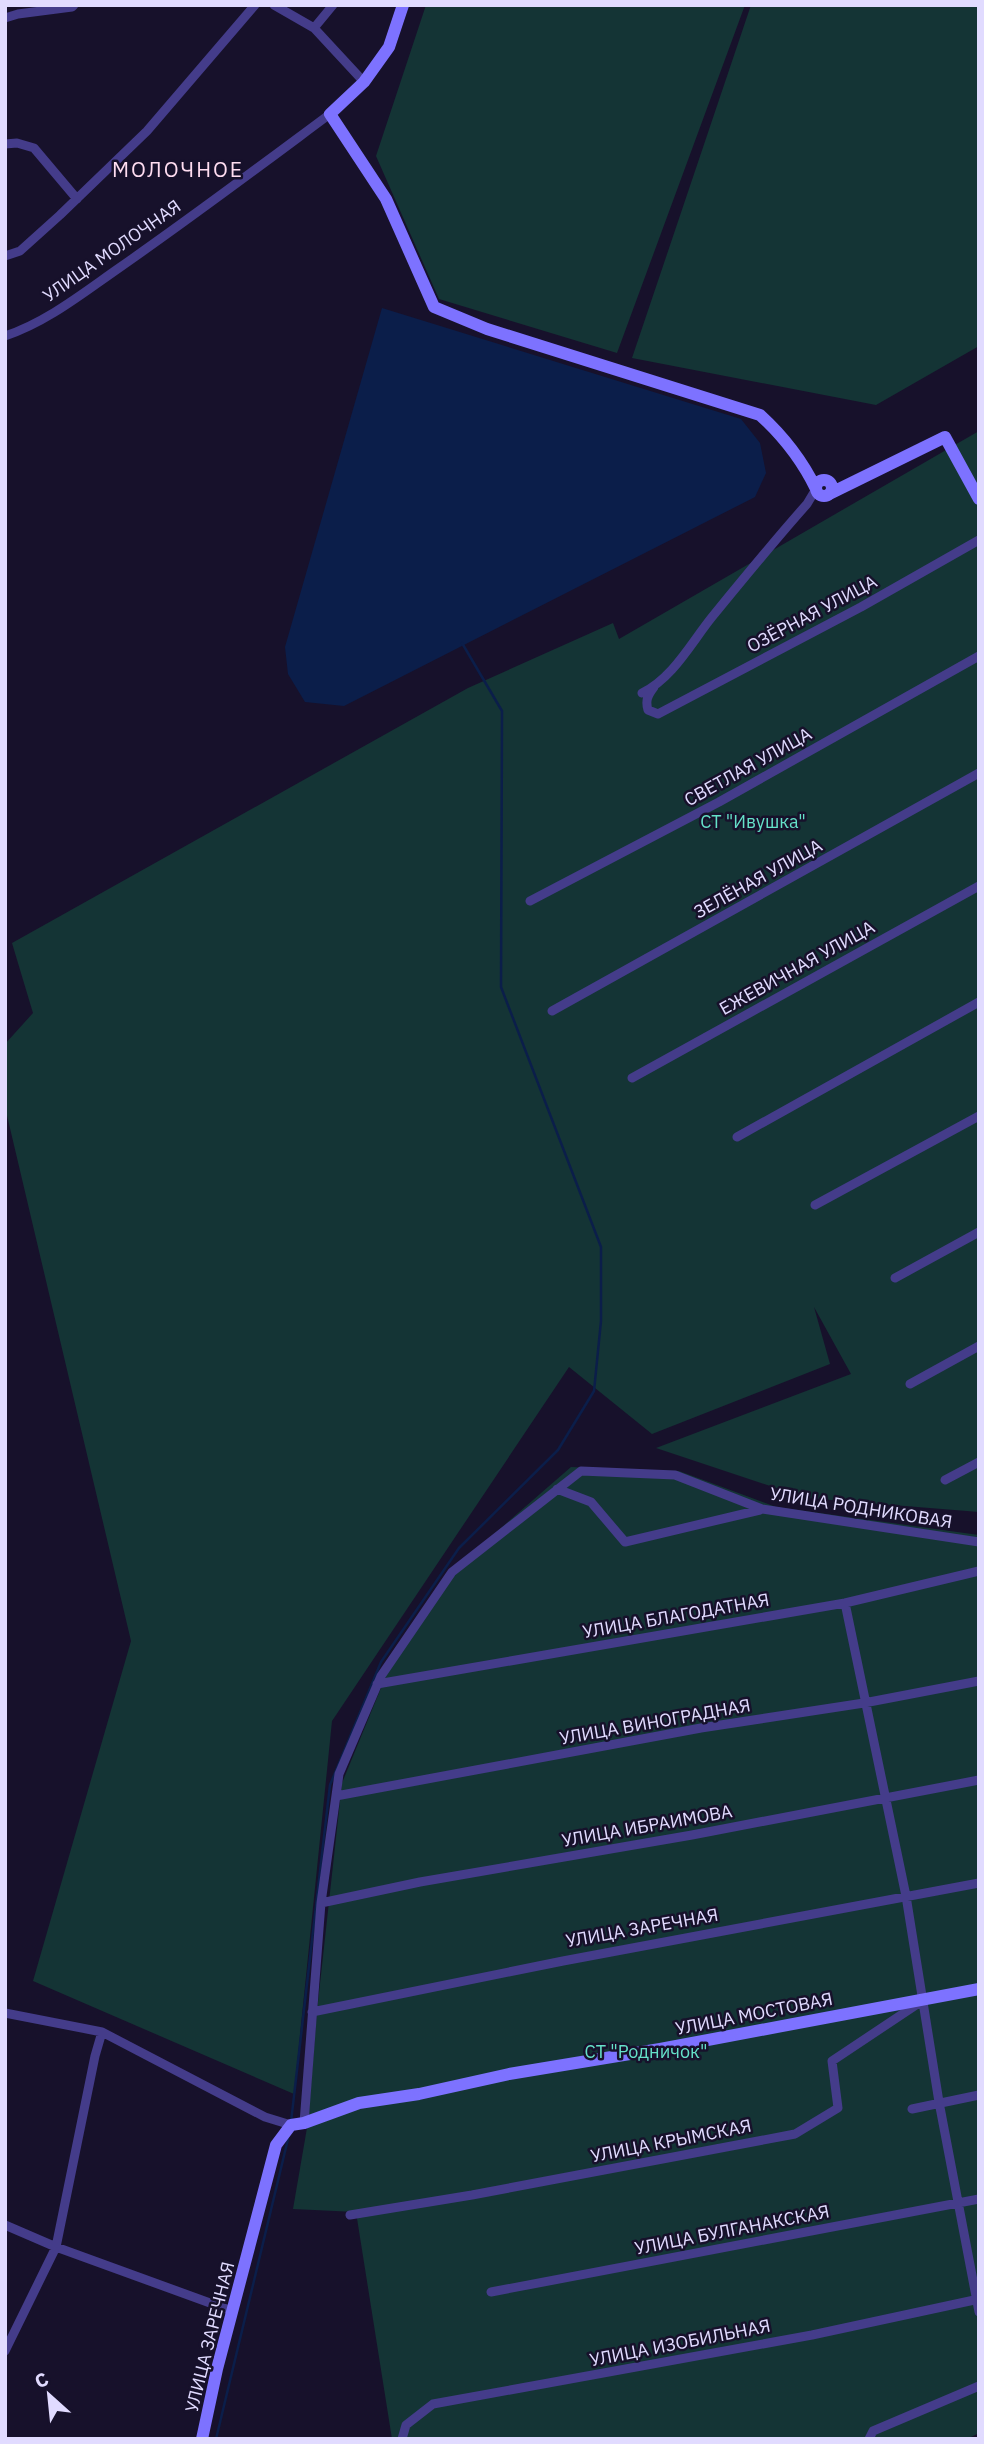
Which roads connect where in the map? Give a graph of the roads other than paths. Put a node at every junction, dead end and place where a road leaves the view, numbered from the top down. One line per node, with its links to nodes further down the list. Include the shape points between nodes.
1 (74, 5): 6 (street)
2 (255, 5): 11 (street, via 147,131)
3 (274, 5): 7 (street)
4 (332, 5): 7 (street)
5 (403, 5): 8 (street, УЛИЦА МОЛОЧНАЯ, via 388,47)
6 (5, 18)
7 (314, 28): 8 (street)
8 (364, 82): 9 (street, УЛИЦА МОЛОЧНАЯ)
9 (330, 114): 13 (street, УЛИЦА МОЛОЧНАЯ, via 49,316); 14 (street, via 386,199 433,307 487,329 760,415)
10 (5, 144): 11 (street, via 34,148)
11 (77, 199): 12 (street, via 20,251)
12 (5, 256)
13 (5, 337)
14 (826, 488): 15 (street, via 857,482 945,437); 18 (street, via 807,504)
15 (979, 499)
16 (979, 540): 18 (street, ОЗЁРНАЯ УЛИЦА, via 658,714 648,710 647,704)
17 (979, 656): 22 (street, СВЕТЛАЯ УЛИЦА, via 719,802)
18 (654, 687): 19 (street)
19 (642, 693)
20 (979, 773): 24 (street, ЗЕЛЁНАЯ УЛИЦА)
21 (979, 886): 25 (street, ЕЖЕВИЧНАЯ УЛИЦА)
22 (530, 901)
23 (979, 1002): 27 (street)
24 (552, 1011)
25 (632, 1078)
26 (979, 1116): 28 (street)
27 (737, 1136)
28 (815, 1205)
29 (979, 1232): 30 (street)
30 (895, 1278)
31 (979, 1346): 32 (street)
32 (910, 1384)
33 (979, 1462): 34 (street)
34 (945, 1480)
35 (557, 1489): 36 (street, УЛИЦА РОДНИКОВАЯ, via 581,1471 675,1475); 36 (street, via 591,1502 625,1542); 41 (street, УЛИЦА РОДНИКОВАЯ, via 452,1572)
36 (762, 1509): 37 (street, УЛИЦА РОДНИКОВАЯ)
37 (979, 1542)
38 (979, 1571): 39 (street, УЛИЦА БЛАГОДАТНАЯ)
39 (845, 1603): 41 (street, УЛИЦА БЛАГОДАТНАЯ); 42 (street)
40 (979, 1681): 42 (street, УЛИЦА ВИНОГРАДНАЯ)
41 (377, 1684): 44 (street, УЛИЦА РОДНИКОВАЯ, via 339,1774)
42 (864, 1703): 44 (street, УЛИЦА ВИНОГРАДНАЯ, via 701,1728); 45 (street)
43 (979, 1780): 45 (street, УЛИЦА ИБРАИМОВА)
44 (336, 1796): 48 (street, УЛИЦА РОДНИКОВАЯ)
45 (885, 1797): 47 (street); 48 (street, УЛИЦА ИБРАИМОВА)
46 (979, 1883): 47 (street, УЛИЦА ЗАРЕЧНАЯ)
47 (906, 1896): 50 (street); 51 (street, УЛИЦА ЗАРЕЧНАЯ)
48 (321, 1903): 51 (street, УЛИЦА РОДНИКОВАЯ)
49 (979, 1989): 50 (street, УЛИЦА МОСТОВАЯ)
50 (923, 2000): 55 (street); 57 (street, УЛИЦА МОСТОВАЯ, via 359,2103); 60 (street, УЛИЦА КРЫМСКАЯ, via 832,2060 838,2108 795,2134)
51 (312, 2011): 57 (street, УЛИЦА РОДНИКОВАЯ)
52 (5, 2013): 53 (street)
53 (102, 2032): 57 (street, via 265,2116); 62 (street)
54 (979, 2095): 55 (street)
55 (939, 2102): 56 (street); 59 (street)
56 (912, 2109)
57 (297, 2124): 65 (street, УЛИЦА ЗАРЕЧНАЯ, via 276,2145)
58 (979, 2199): 59 (street, УЛИЦА БУЛГАНАКСКАЯ)
59 (958, 2203): 63 (street, УЛИЦА БУЛГАНАКСКАЯ); 64 (street)
60 (351, 2215)
61 (5, 2225): 62 (street)
62 (56, 2247): 65 (street); 67 (street)
63 (491, 2292)
64 (978, 2299): 66 (street); 70 (street, УЛИЦА ИЗОБИЛЬНАЯ, via 785,2340 433,2404 406,2425)
65 (232, 2311): 69 (street, УЛИЦА ЗАРЕЧНАЯ)
66 (979, 2312)
67 (5, 2351)
68 (979, 2386): 71 (street, via 873,2431)
69 (202, 2439)
70 (402, 2439)
71 (869, 2439)

